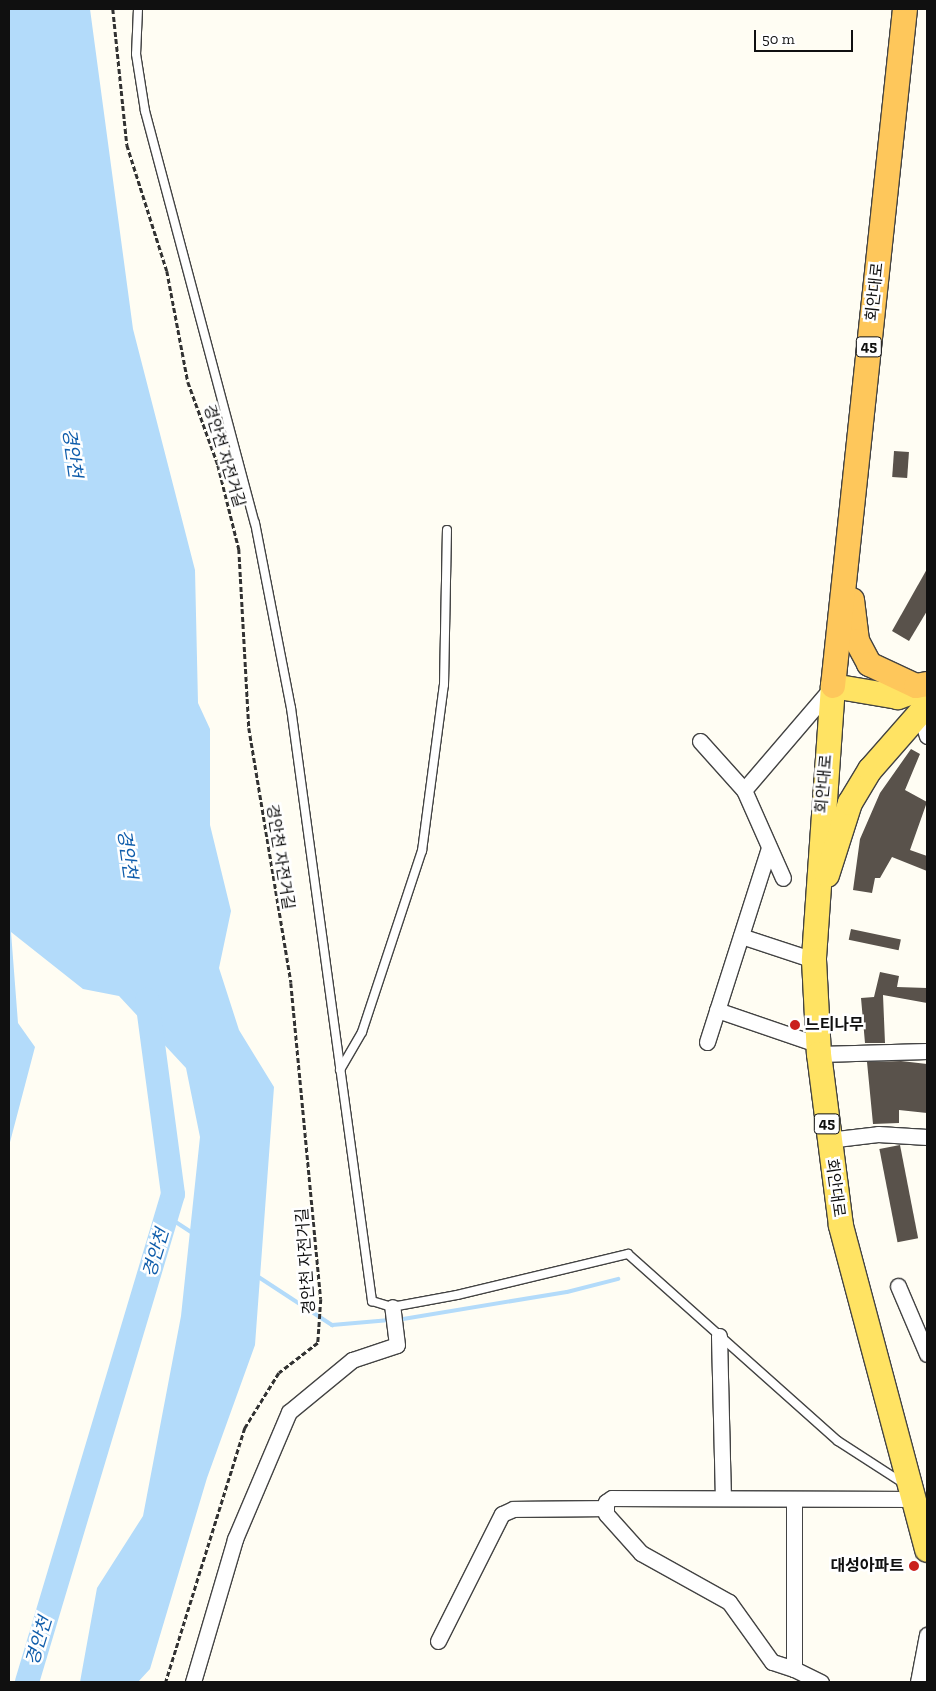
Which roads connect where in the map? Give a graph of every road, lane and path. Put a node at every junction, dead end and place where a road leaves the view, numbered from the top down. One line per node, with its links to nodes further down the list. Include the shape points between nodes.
1 (113, 9): 38 (path, 경안천 자전거길, via 127,145 166,270 188,382 218,465 239,549 249,728 291,983 321,1299 321,1335 310,1351 279,1373 245,1428)
2 (138, 9): 21 (lane, via 136,54 145,111 255,523 291,708)
3 (905, 9): 5 (highway, 회안대로 / 45)
4 (447, 530): 21 (lane, via 444,685 422,851 362,1032)
5 (847, 565): 6 (highway, via 857,641 869,664 916,686); 7 (highway, 회안대로 / 45)
6 (927, 685): 7 (main road, via 898,697)
7 (833, 686): 11 (street); 14 (main road, 회안대로 / 45)
8 (924, 709): 9 (street); 14 (main road, via 870,770 850,803)
9 (927, 736)
10 (700, 741): 11 (street)
11 (744, 790): 12 (street)
12 (769, 848): 13 (street); 15 (street)
13 (783, 878)
14 (817, 905): 16 (main road, 회안대로 / 45)
15 (741, 936): 16 (street); 17 (street)
16 (814, 960): 19 (main road, 회안대로 / 45)
17 (717, 1010): 18 (street); 19 (street)
18 (707, 1042)
19 (819, 1049): 20 (street); 23 (main road, 회안대로 / 45)
20 (927, 1050)
21 (340, 1070): 25 (lane, via 372,1301)
22 (927, 1137): 23 (street, via 878,1134)
23 (828, 1140): 28 (main road, 회안대로 / 45, via 841,1226)
24 (898, 1286): 27 (street)
25 (392, 1309): 26 (lane, via 628,1254); 39 (street, via 397,1345 352,1360 289,1412 235,1538)
26 (719, 1336): 28 (lane, via 838,1441); 29 (street)
27 (927, 1354)
28 (910, 1493): 30 (street); 32 (main road, 회안대로 / 45)
29 (723, 1498): 30 (street); 31 (street, via 612,1498)
30 (794, 1498): 37 (street)
31 (606, 1508): 35 (street, via 513,1510 502,1514); 37 (street, via 616,1528 640,1553 729,1602 772,1662)
32 (923, 1526): 33 (main road, 회안대로 / 45)
33 (927, 1550)
34 (927, 1635): 36 (street)
35 (438, 1641)
36 (925, 1656): 41 (street)
37 (794, 1669): 40 (street)
38 (166, 1682)
39 (193, 1682)
40 (821, 1682)
41 (918, 1682)

